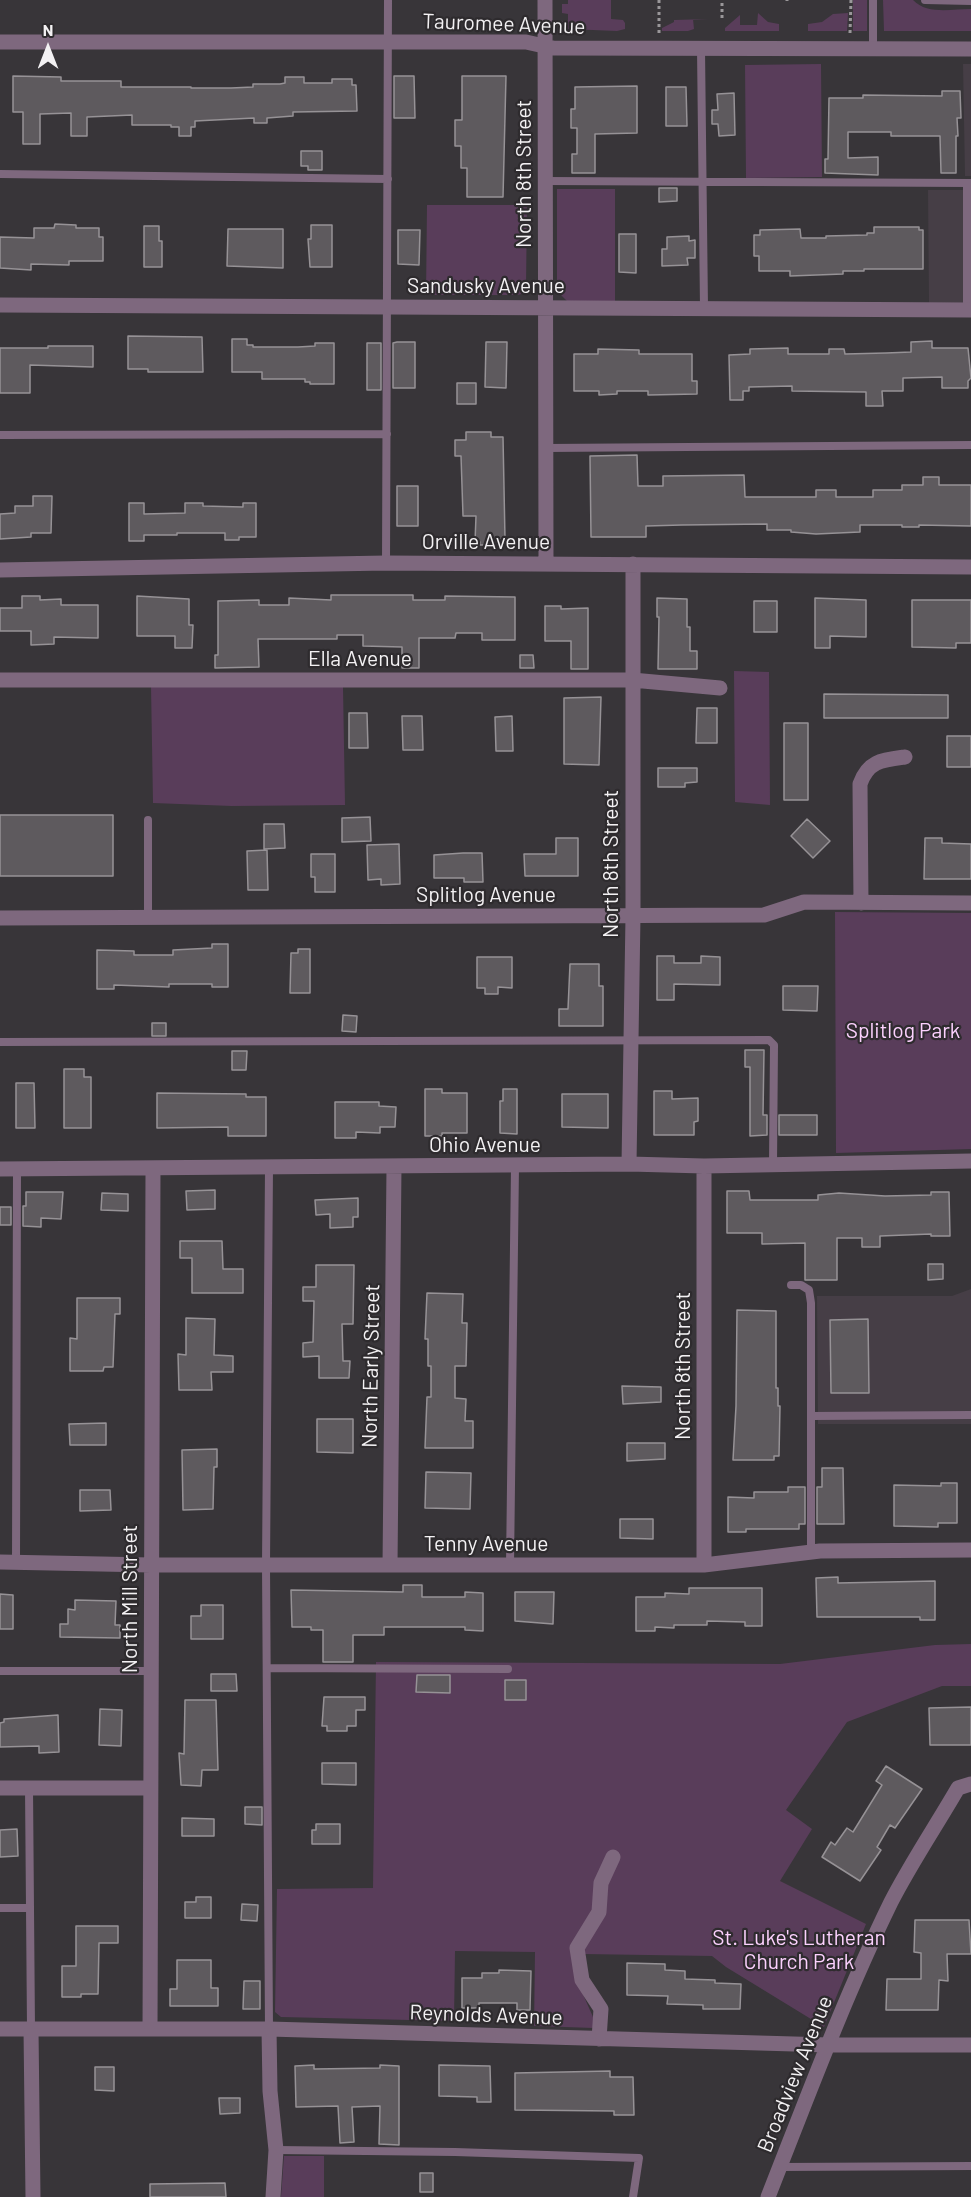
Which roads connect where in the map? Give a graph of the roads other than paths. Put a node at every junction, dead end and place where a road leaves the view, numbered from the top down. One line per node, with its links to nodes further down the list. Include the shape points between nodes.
1 (388, 0): 7 (lane)
2 (545, 0): 8 (street, North 8th Street)
3 (873, 0): 10 (lane)
4 (926, 0): 5 (lane)
5 (971, 1)
6 (0, 42): 7 (street, Tauromee Avenue)
7 (388, 42): 8 (street, Tauromee Avenue, via 526,42); 13 (lane)
8 (545, 47): 9 (street, Tauromee Avenue); 14 (street, North 8th Street)
9 (701, 49): 10 (street, Tauromee Avenue); 15 (lane)
10 (873, 49): 11 (street, Tauromee Avenue)
11 (971, 49)
12 (0, 174): 13 (lane)
13 (388, 179): 18 (lane)
14 (545, 181): 15 (lane); 19 (street, North 8th Street)
15 (704, 182): 16 (lane); 20 (lane)
16 (969, 183): 21 (lane)
17 (0, 305): 18 (street, Sandusky Avenue)
18 (387, 307): 19 (street, Sandusky Avenue); 22 (lane)
19 (546, 308): 20 (street, Sandusky Avenue); 25 (street, North 8th Street)
20 (704, 308): 21 (street, Sandusky Avenue)
21 (969, 310)
22 (387, 434): 23 (lane); 26 (lane)
23 (0, 435)
24 (971, 445): 25 (lane)
25 (546, 448): 27 (street, North 8th Street)
26 (386, 563): 27 (street, Orville Avenue); 30 (street, Orville Avenue)
27 (546, 563): 28 (street, Orville Avenue)
28 (633, 564): 29 (street, Orville Avenue); 31 (street, North 8th Street)
29 (971, 567)
30 (0, 570)
31 (632, 680): 32 (street, Ella Avenue); 33 (street, Ella Avenue); 38 (street, North 8th Street)
32 (0, 681)
33 (720, 688)
34 (905, 757): 36 (street, via 875,764 864,771 860,784)
35 (148, 820): 39 (lane)
36 (861, 903): 37 (street, Splitlog Avenue); 38 (street, Splitlog Avenue, via 804,902 764,915)
37 (971, 903)
38 (633, 916): 39 (street, Splitlog Avenue); 41 (street, North 8th Street)
39 (148, 917): 40 (street, Splitlog Avenue)
40 (0, 918)
41 (630, 1040): 42 (lane); 44 (street, North 8th Street); 45 (lane, via 769,1040 774,1045)
42 (0, 1041)
43 (971, 1161): 45 (street, Ohio Avenue)
44 (629, 1164): 46 (street, Ohio Avenue); 47 (street, Ohio Avenue)
45 (772, 1165): 47 (street, Ohio Avenue)
46 (515, 1166): 48 (street, Ohio Avenue); 63 (lane)
47 (704, 1166): 64 (street, North 8th Street)
48 (394, 1167): 49 (street, Ohio Avenue); 62 (street, North Early Street)
49 (269, 1168): 52 (street, Ohio Avenue); 61 (lane)
50 (0, 1169): 51 (street, Ohio Avenue)
51 (17, 1169): 52 (street, Ohio Avenue); 59 (lane)
52 (153, 1169): 60 (street, North Mill Street)
53 (791, 1285): 55 (lane, via 809,1290)
54 (971, 1415): 55 (lane)
55 (811, 1416): 57 (lane)
56 (971, 1550): 57 (street, Tenny Avenue)
57 (811, 1552): 64 (street, Tenny Avenue)
58 (0, 1562): 59 (street, Tenny Avenue)
59 (16, 1562): 60 (street, Tenny Avenue)
60 (151, 1565): 61 (street, Tenny Avenue); 68 (street, North Mill Street)
61 (266, 1565): 62 (street, Tenny Avenue); 65 (lane)
62 (390, 1565): 63 (street, Tenny Avenue)
63 (510, 1565): 64 (street, Tenny Avenue)
64 (705, 1565)
65 (267, 1668): 66 (lane); 78 (lane)
66 (507, 1669)
67 (0, 1671): 68 (lane)
68 (151, 1671): 72 (street, North Mill Street)
69 (971, 1784): 82 (street, Broadview Avenue, via 958,1788 893,1900)
70 (0, 1788): 71 (street)
71 (29, 1788): 72 (street); 75 (lane)
72 (150, 1788): 76 (street, North Mill Street)
73 (613, 1857): 80 (street, via 601,1882 599,1912 577,1948 582,1980 600,2009)
74 (0, 1908): 75 (lane)
75 (30, 1908): 77 (lane)
76 (150, 2028): 77 (street, Reynolds Avenue); 78 (street, Reynolds Avenue)
77 (31, 2029): 79 (street, Reynolds Avenue); 86 (street)
78 (269, 2029): 80 (street, Reynolds Avenue); 83 (street)
79 (0, 2030)
80 (599, 2039): 82 (street, Reynolds Avenue)
81 (971, 2044): 82 (street, Reynolds Avenue)
82 (829, 2045): 85 (street, Broadview Avenue)
83 (276, 2150): 87 (street); 88 (lane, via 639,2158)
84 (971, 2166): 85 (lane)
85 (780, 2167): 89 (street, Broadview Avenue)
86 (33, 2197)
87 (273, 2197)
88 (633, 2197)
89 (768, 2197)

